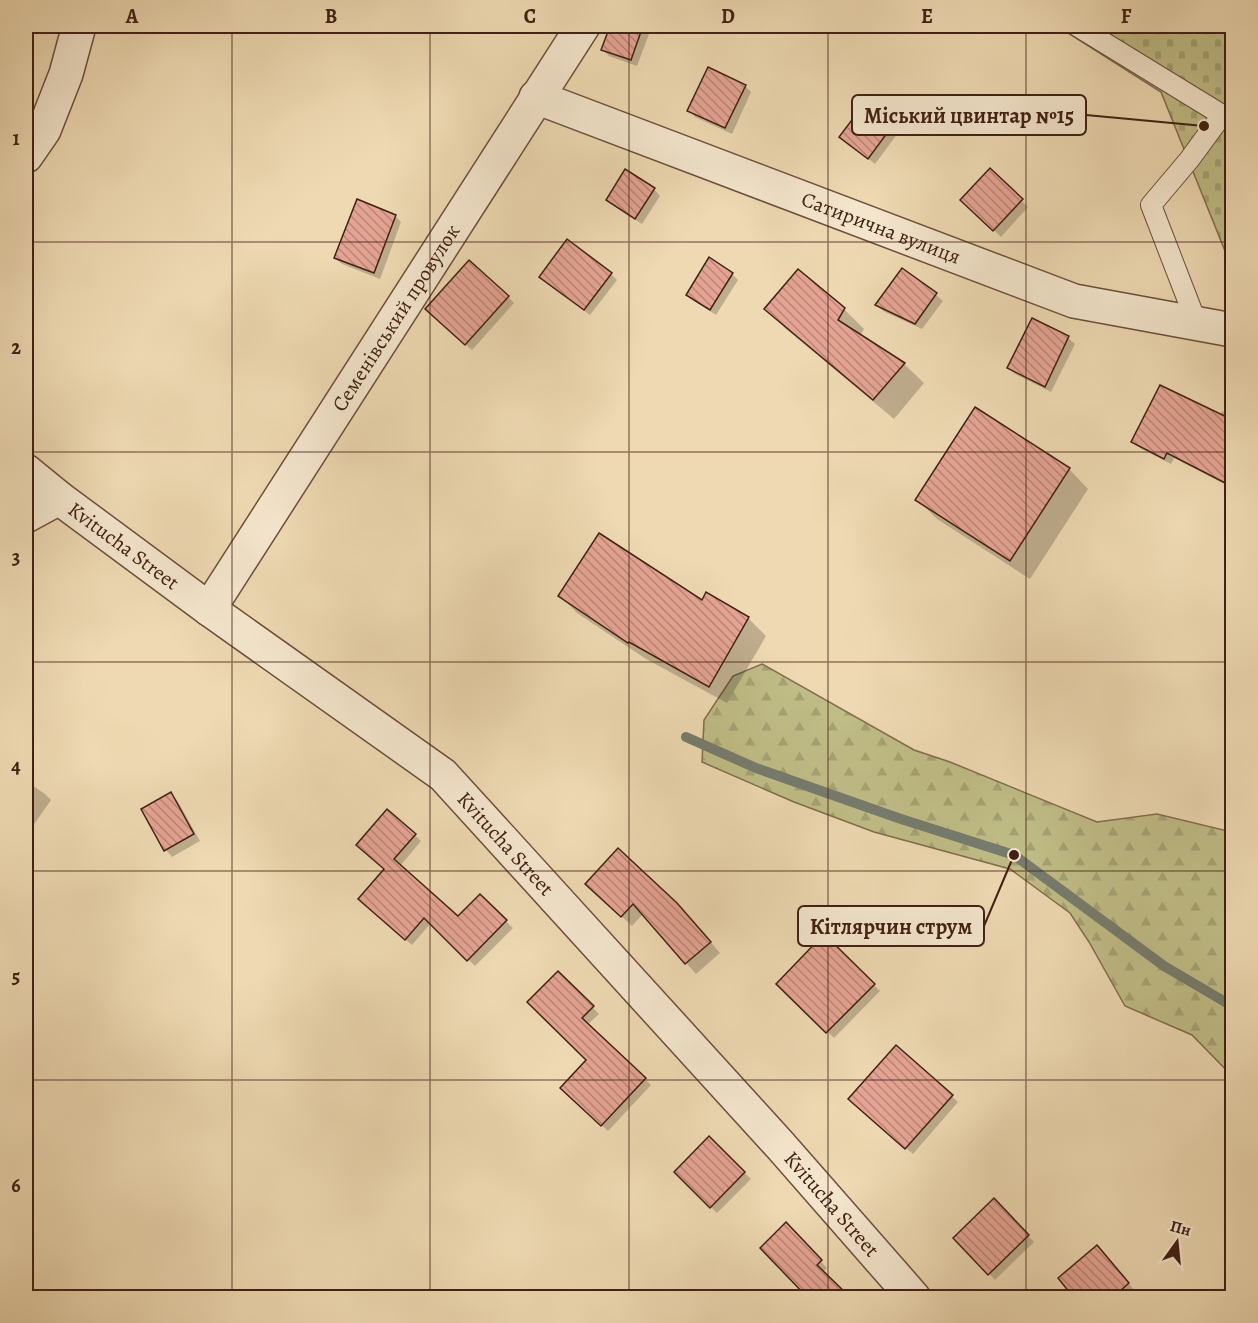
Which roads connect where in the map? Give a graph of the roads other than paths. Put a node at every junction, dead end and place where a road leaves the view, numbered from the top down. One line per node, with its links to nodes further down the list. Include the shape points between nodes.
1 (79, 26): 6 (street, via 44,130)
2 (583, 26): 4 (street, Семенівський провулок)
3 (1077, 26): 5 (lane)
4 (536, 97): 7 (street, Сатирична вулиця, via 1074,301); 12 (street, Семенівський провулок)
5 (1227, 118): 7 (lane, via 1151,205)
6 (26, 156)
7 (1197, 324): 8 (street, Сатирична вулиця)
8 (1233, 330)
9 (26, 471): 10 (street, Kvitucha Street)
10 (59, 498): 11 (street); 12 (street, Kvitucha Street)
11 (26, 516)
12 (208, 609): 13 (street, Kvitucha Street, via 443,776 780,1145)
13 (914, 1298)

